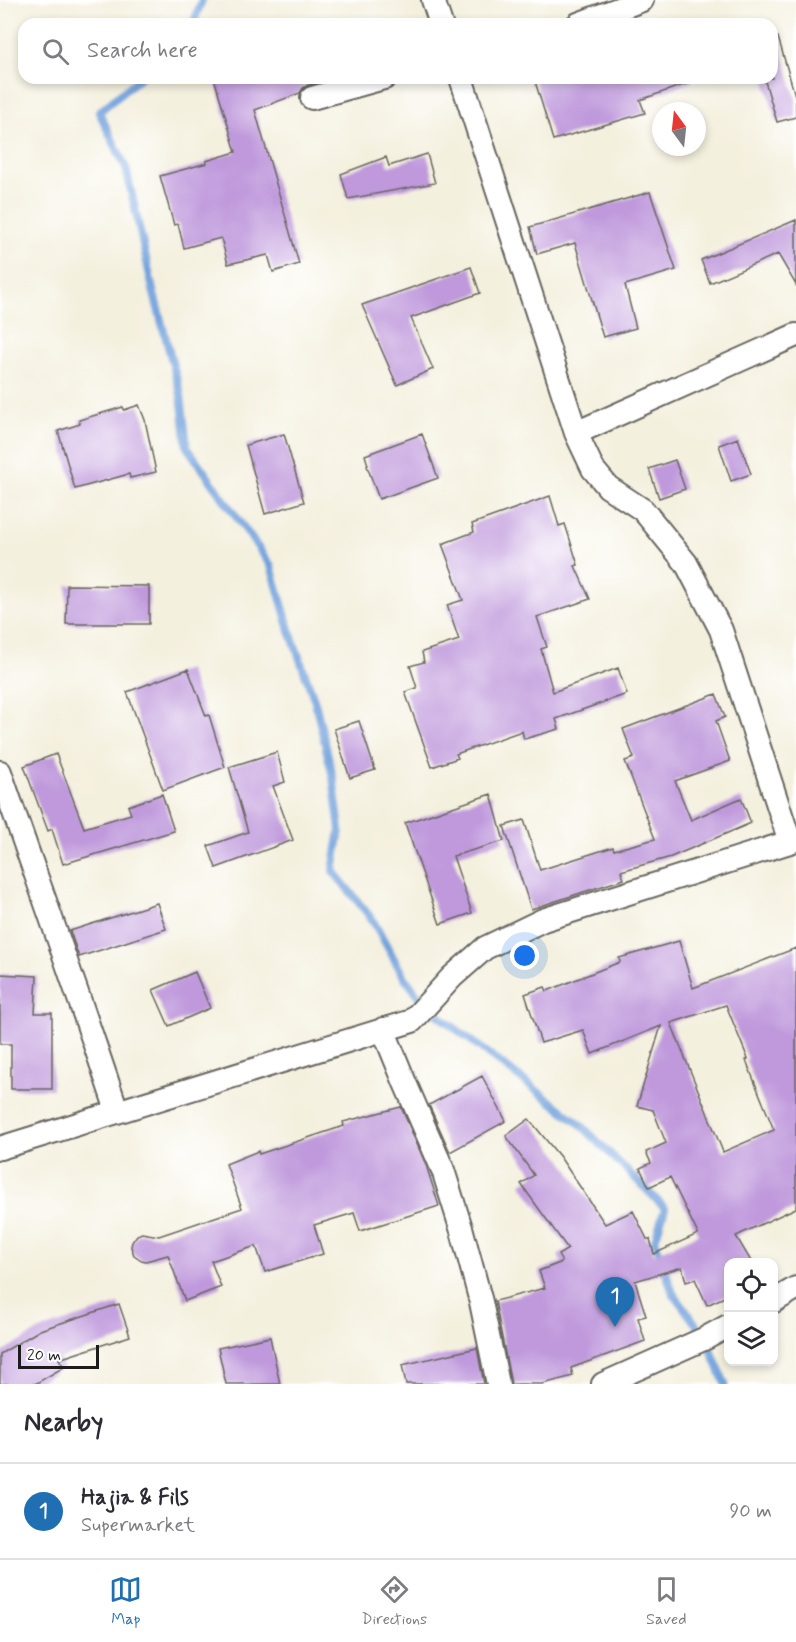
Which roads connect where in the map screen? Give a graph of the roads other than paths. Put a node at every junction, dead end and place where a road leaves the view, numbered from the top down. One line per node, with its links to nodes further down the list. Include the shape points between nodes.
1 (433, 0): 3 (street)
2 (642, 0): 4 (street)
3 (439, 18)
4 (594, 18)
5 (362, 84): 7 (street)
6 (463, 84): 9 (street)
7 (312, 98)
8 (796, 335): 9 (street)
9 (576, 433): 11 (street, via 593,469 608,487 643,510 686,563 721,630)
10 (0, 772): 13 (street)
11 (793, 841): 12 (street, via 543,920 485,948 412,1021)
12 (383, 1029): 13 (street); 18 (street, via 443,1170 481,1302)
13 (117, 1112): 14 (street)
14 (0, 1148)
15 (796, 1288): 16 (street)
16 (778, 1299)
17 (724, 1329): 19 (street)
18 (498, 1384)
19 (603, 1384)

